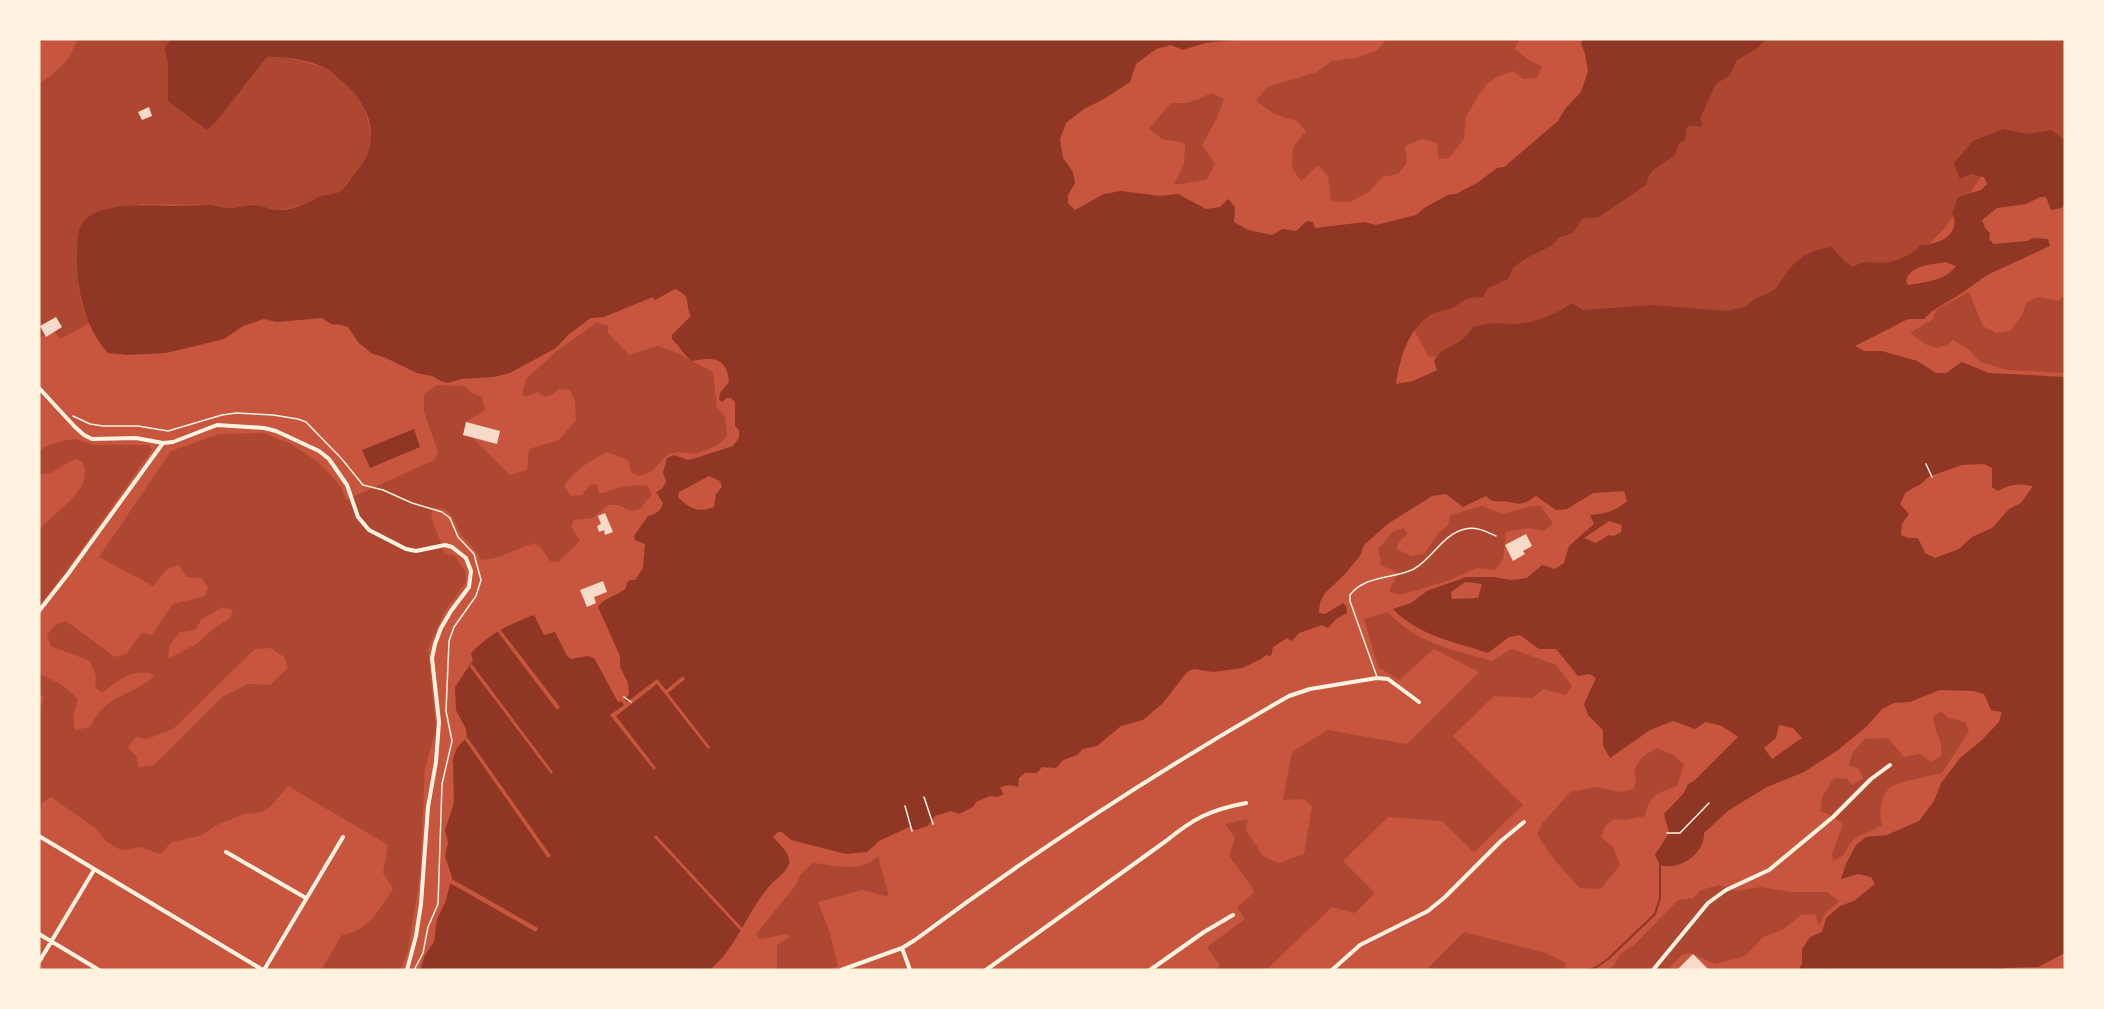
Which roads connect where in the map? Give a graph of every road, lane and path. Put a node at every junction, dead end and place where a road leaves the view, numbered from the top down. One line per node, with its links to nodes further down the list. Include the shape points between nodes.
1 (39, 388): 3 (street, via 84,435 101,440 136,438)
2 (68, 411): 34 (path, via 90,424 163,431 236,413 302,420 363,485 442,512 474,554 481,580 476,596 449,641 446,711 452,741 442,783 438,904)
3 (163, 442): 7 (street); 33 (street, via 181,440 217,425 276,431 329,459 347,484 358,517 369,530 406,549 416,551 445,545 466,558 471,571 469,587 441,628 432,658 439,722 436,762 428,807 421,904)
4 (1926, 464): 5 (path)
5 (1932, 477)
6 (1497, 536): 8 (lane, via 1466,528 1449,537 1413,569 1354,589 1350,601)
7 (39, 611)
8 (1377, 678): 11 (street, via 1388,679); 29 (street, via 1310,688 1284,699 1089,817)
9 (624, 697): 10 (path)
10 (631, 702)
11 (1419, 702)
12 (1890, 765): 40 (street, via 1769,870 1708,903)
13 (924, 797): 18 (path)
14 (1246, 803): 37 (street, via 1194,819)
15 (1709, 803): 20 (path, via 1680,833)
16 (905, 806): 19 (path)
17 (1524, 822): 39 (street, via 1428,911 1360,945)
18 (933, 824)
19 (912, 831)
20 (1667, 833)
21 (39, 836): 24 (street)
22 (343, 837): 25 (street)
23 (226, 852): 25 (street)
24 (94, 870): 28 (street); 32 (street)
25 (306, 898): 32 (street)
26 (1233, 915): 38 (street)
27 (39, 934): 28 (street)
28 (51, 941): 30 (street); 31 (street)
29 (902, 948): 35 (street); 36 (street)
30 (39, 962)
31 (99, 970)
32 (263, 970)
33 (407, 970)
34 (414, 970)
35 (841, 970)
36 (910, 970)
37 (986, 970)
38 (1150, 970)
39 (1332, 970)
40 (1653, 970)

